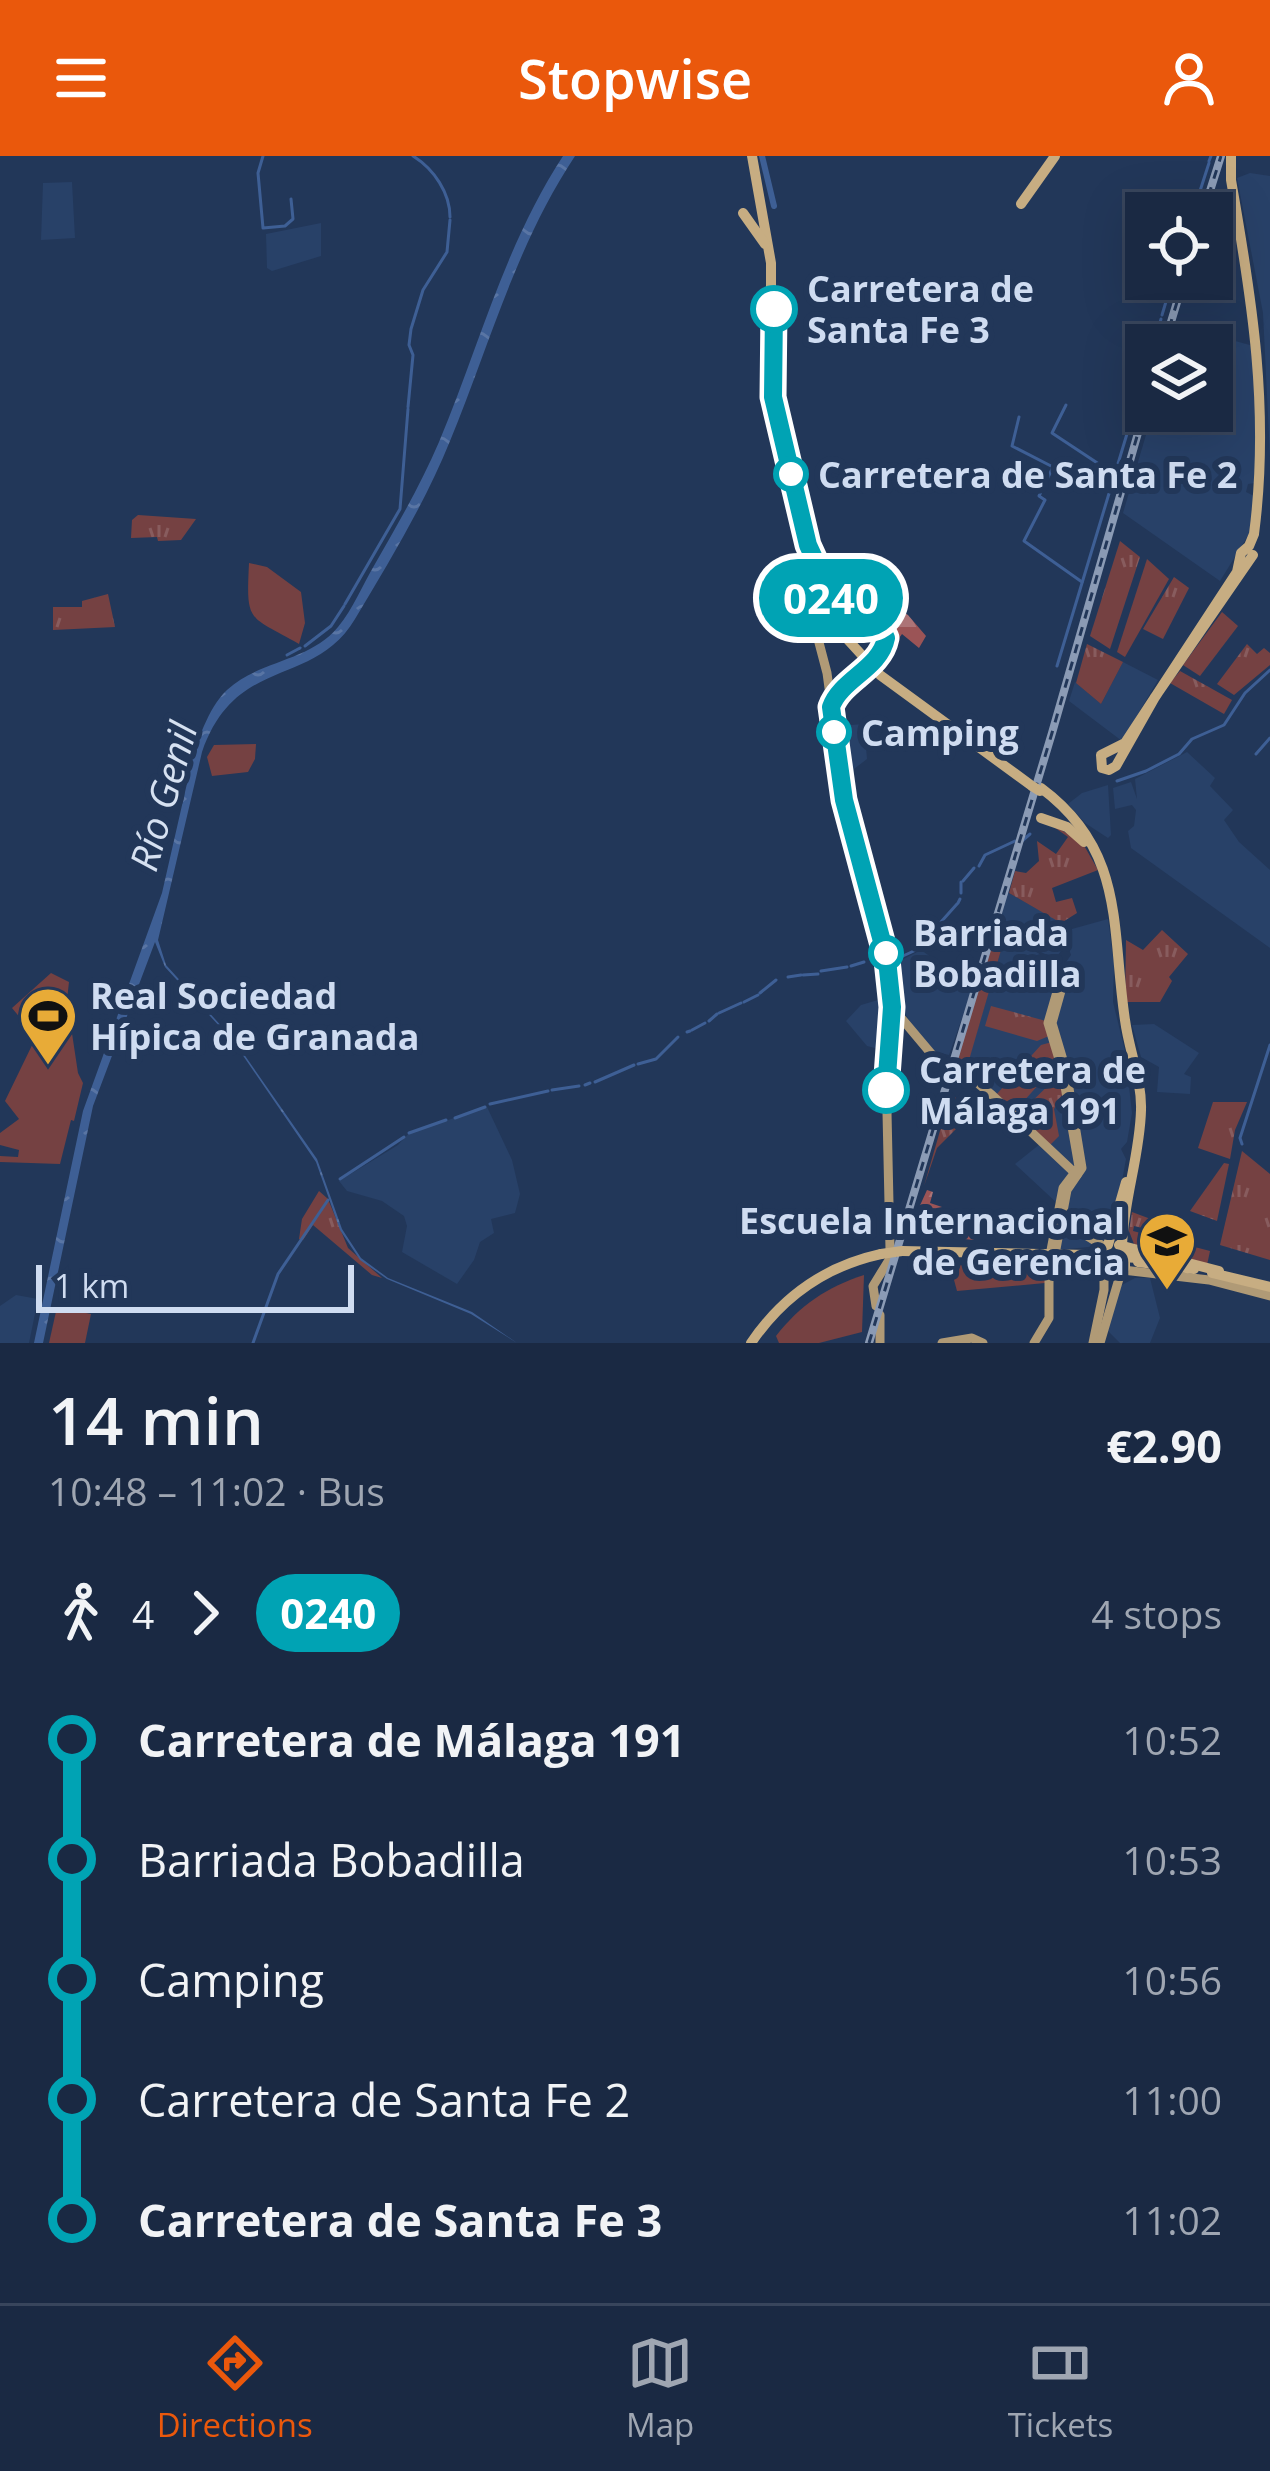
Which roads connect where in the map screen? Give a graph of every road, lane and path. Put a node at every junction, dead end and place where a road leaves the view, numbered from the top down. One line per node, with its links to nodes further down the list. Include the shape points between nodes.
1 (754, 156): 4 (highway); 6 (highway, via 775,278 773,397)
2 (1050, 157): 2 (highway, via 1019,203 1034,176)
3 (1232, 158): 13 (highway, via 1264,350 1262,501 1247,556)
4 (759, 190): 5 (highway); 5 (highway, via 757,214 743,213)
5 (771, 263): 7 (highway, via 771,408)
6 (808, 545): 8 (highway, via 835,604); 11 (highway, via 844,628)
7 (809, 559): 9 (highway); 10 (highway)
8 (869, 617): 11 (highway, via 856,623 854,638); 12 (main road, bridge, via 881,624 886,643)
9 (817, 635): 10 (highway, via 826,614); 12 (main road)
10 (849, 641): 14 (highway, via 895,688)
11 (884, 675): 14 (highway)
12 (834, 695): 20 (main road, via 844,800 888,962)
13 (1115, 757)
14 (1043, 797): 15 (highway); 17 (highway); 17 (highway)
15 (1070, 814): 16 (highway); 18 (highway, via 1107,876)
16 (1107, 847)
17 (1091, 850): 18 (highway)
18 (1119, 965): 26 (highway, via 1141,1106)
19 (1065, 972): 21 (main road, via 1051,1020)
20 (892, 1007): 21 (main road, via 934,1057 992,1095); 25 (main road)
21 (1077, 1175): 23 (main road)
22 (1127, 1224): 26 (highway, via 1130,1240)
23 (1058, 1228): 26 (main road); 35 (main road, via 1054,1319)
24 (1016, 1253): 25 (highway); 26 (highway); 26 (highway)
25 (891, 1255): 26 (highway); 31 (highway, via 805,1292); 32 (main road, via 872,1286)
26 (1113, 1257): 27 (highway); 30 (main road); 30 (main road)
27 (1210, 1271): 28 (highway); 29 (main road)
28 (1270, 1284)
29 (1270, 1296)
30 (1099, 1340): 36 (main road)
31 (754, 1343)
32 (880, 1343)
33 (941, 1343): 34 (main road)
34 (983, 1343)
35 (1036, 1343)
36 (1115, 1343)

